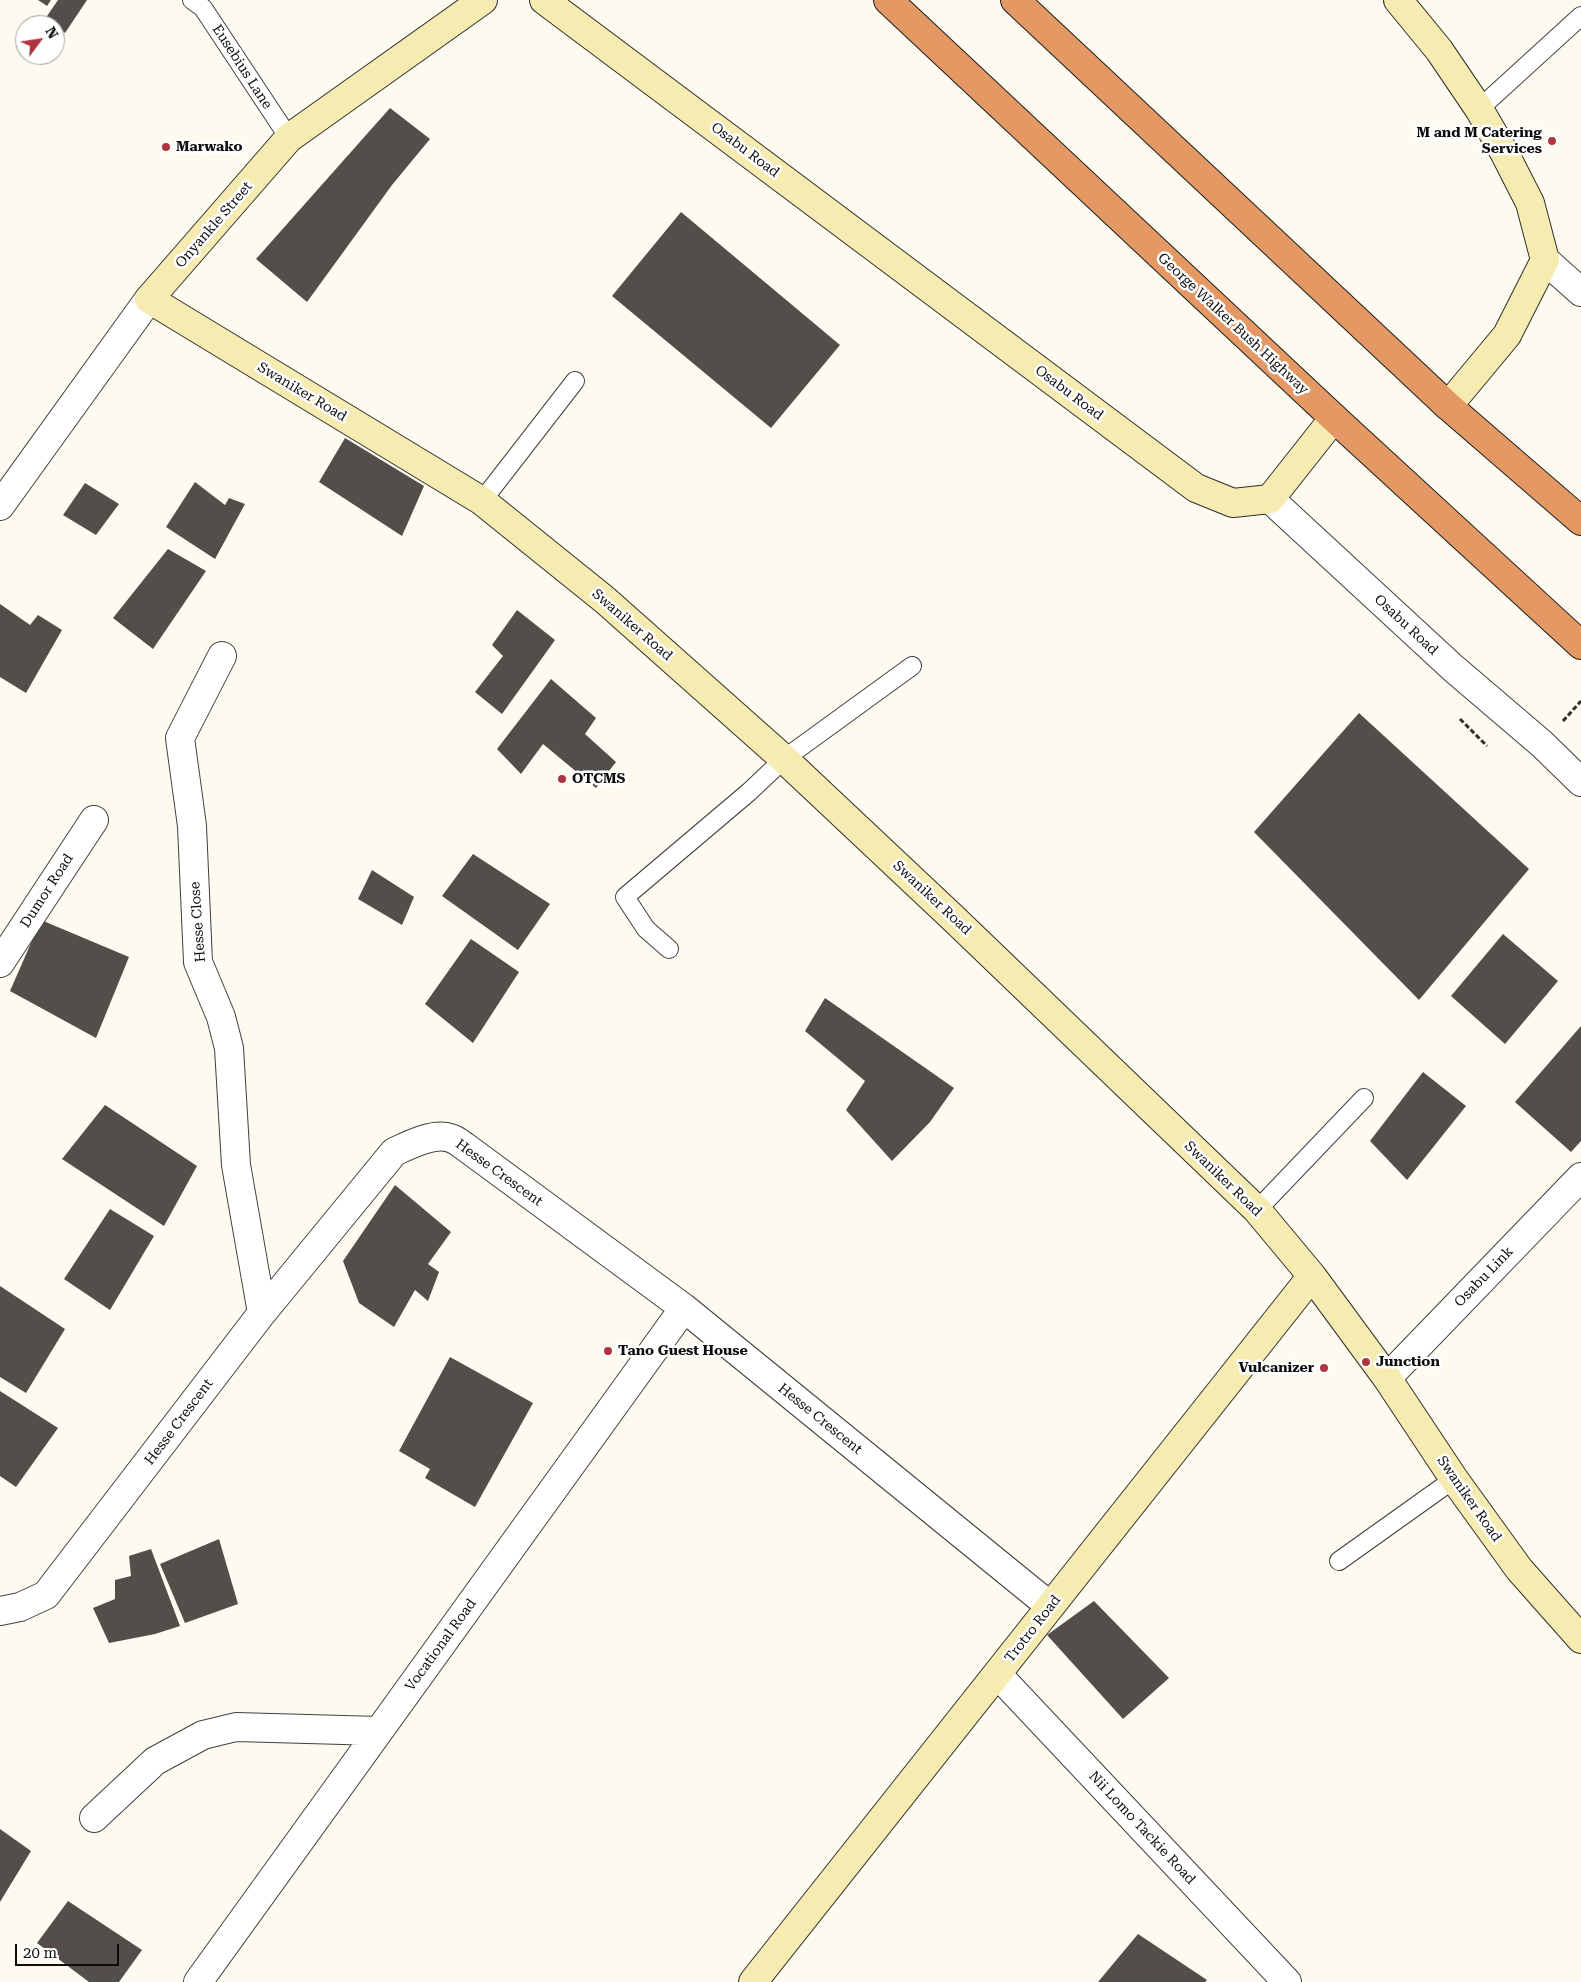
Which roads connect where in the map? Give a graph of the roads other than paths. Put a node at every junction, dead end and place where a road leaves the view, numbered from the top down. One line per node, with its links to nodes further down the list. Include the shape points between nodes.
1 (192, 0): 9 (lane, Eusebius Lane, via 203,8)
2 (483, 0): 9 (street, Onyankle Street)
3 (544, 0): 16 (street, Osabu Road, via 1196,488 1234,503)
4 (888, 0): 15 (highway, George Walker Bush Highway)
5 (1015, 0): 14 (highway)
6 (1398, 0): 8 (street, via 1439,50)
7 (1581, 16): 8 (lane)
8 (1479, 108): 10 (street, via 1530,203)
9 (289, 138): 12 (street, Onyankle Street)
10 (1545, 260): 11 (street); 14 (street, via 1507,335)
11 (1581, 292)
12 (149, 299): 17 (street, Swaniker Road); 18 (street, Onyankle Street)
13 (574, 380): 17 (lane)
14 (1448, 406): 19 (highway)
15 (1334, 418): 16 (street); 20 (highway, George Walker Bush Highway)
16 (1270, 499): 24 (street, Osabu Road)
17 (482, 501): 23 (street, Swaniker Road, via 605,600)
18 (0, 506)
19 (1581, 521)
20 (1581, 645)
21 (222, 656): 33 (street, Hesse Close, via 180,738 192,826 198,962 221,1017 229,1048 236,1165)
22 (912, 666): 23 (lane)
23 (784, 760): 26 (lane, via 625,897 646,929); 30 (street, Swaniker Road)
24 (1581, 782)
25 (94, 820): 27 (street, Dumor Road)
26 (669, 949)
27 (0, 963)
28 (1364, 1098): 30 (lane)
29 (1581, 1176): 34 (street, Osabu Link)
30 (1257, 1210): 31 (street, Swaniker Road)
31 (1312, 1276): 34 (street, Swaniker Road); 37 (street, Trotro Road)
32 (684, 1308): 33 (street, Hesse Crescent, via 464,1146 450,1138 440,1137 421,1140 394,1152); 37 (street, Hesse Crescent); 41 (street, Vocational Road)
33 (262, 1313): 38 (street, Hesse Crescent, via 46,1595 20,1607)
34 (1387, 1378): 35 (street, Swaniker Road)
35 (1454, 1479): 36 (lane); 39 (street, Swaniker Road, via 1519,1569)
36 (1340, 1561)
37 (1050, 1606): 40 (street, Trotro Road)
38 (0, 1611)
39 (1581, 1639)
40 (998, 1674): 44 (street, Trotro Road); 45 (street, Nii Lomo Tackie Road)
41 (379, 1731): 42 (street, via 236,1726 203,1734 155,1760); 43 (street, Vocational Road)
42 (94, 1818)
43 (198, 1982)
44 (753, 1982)
45 (1287, 1982)

